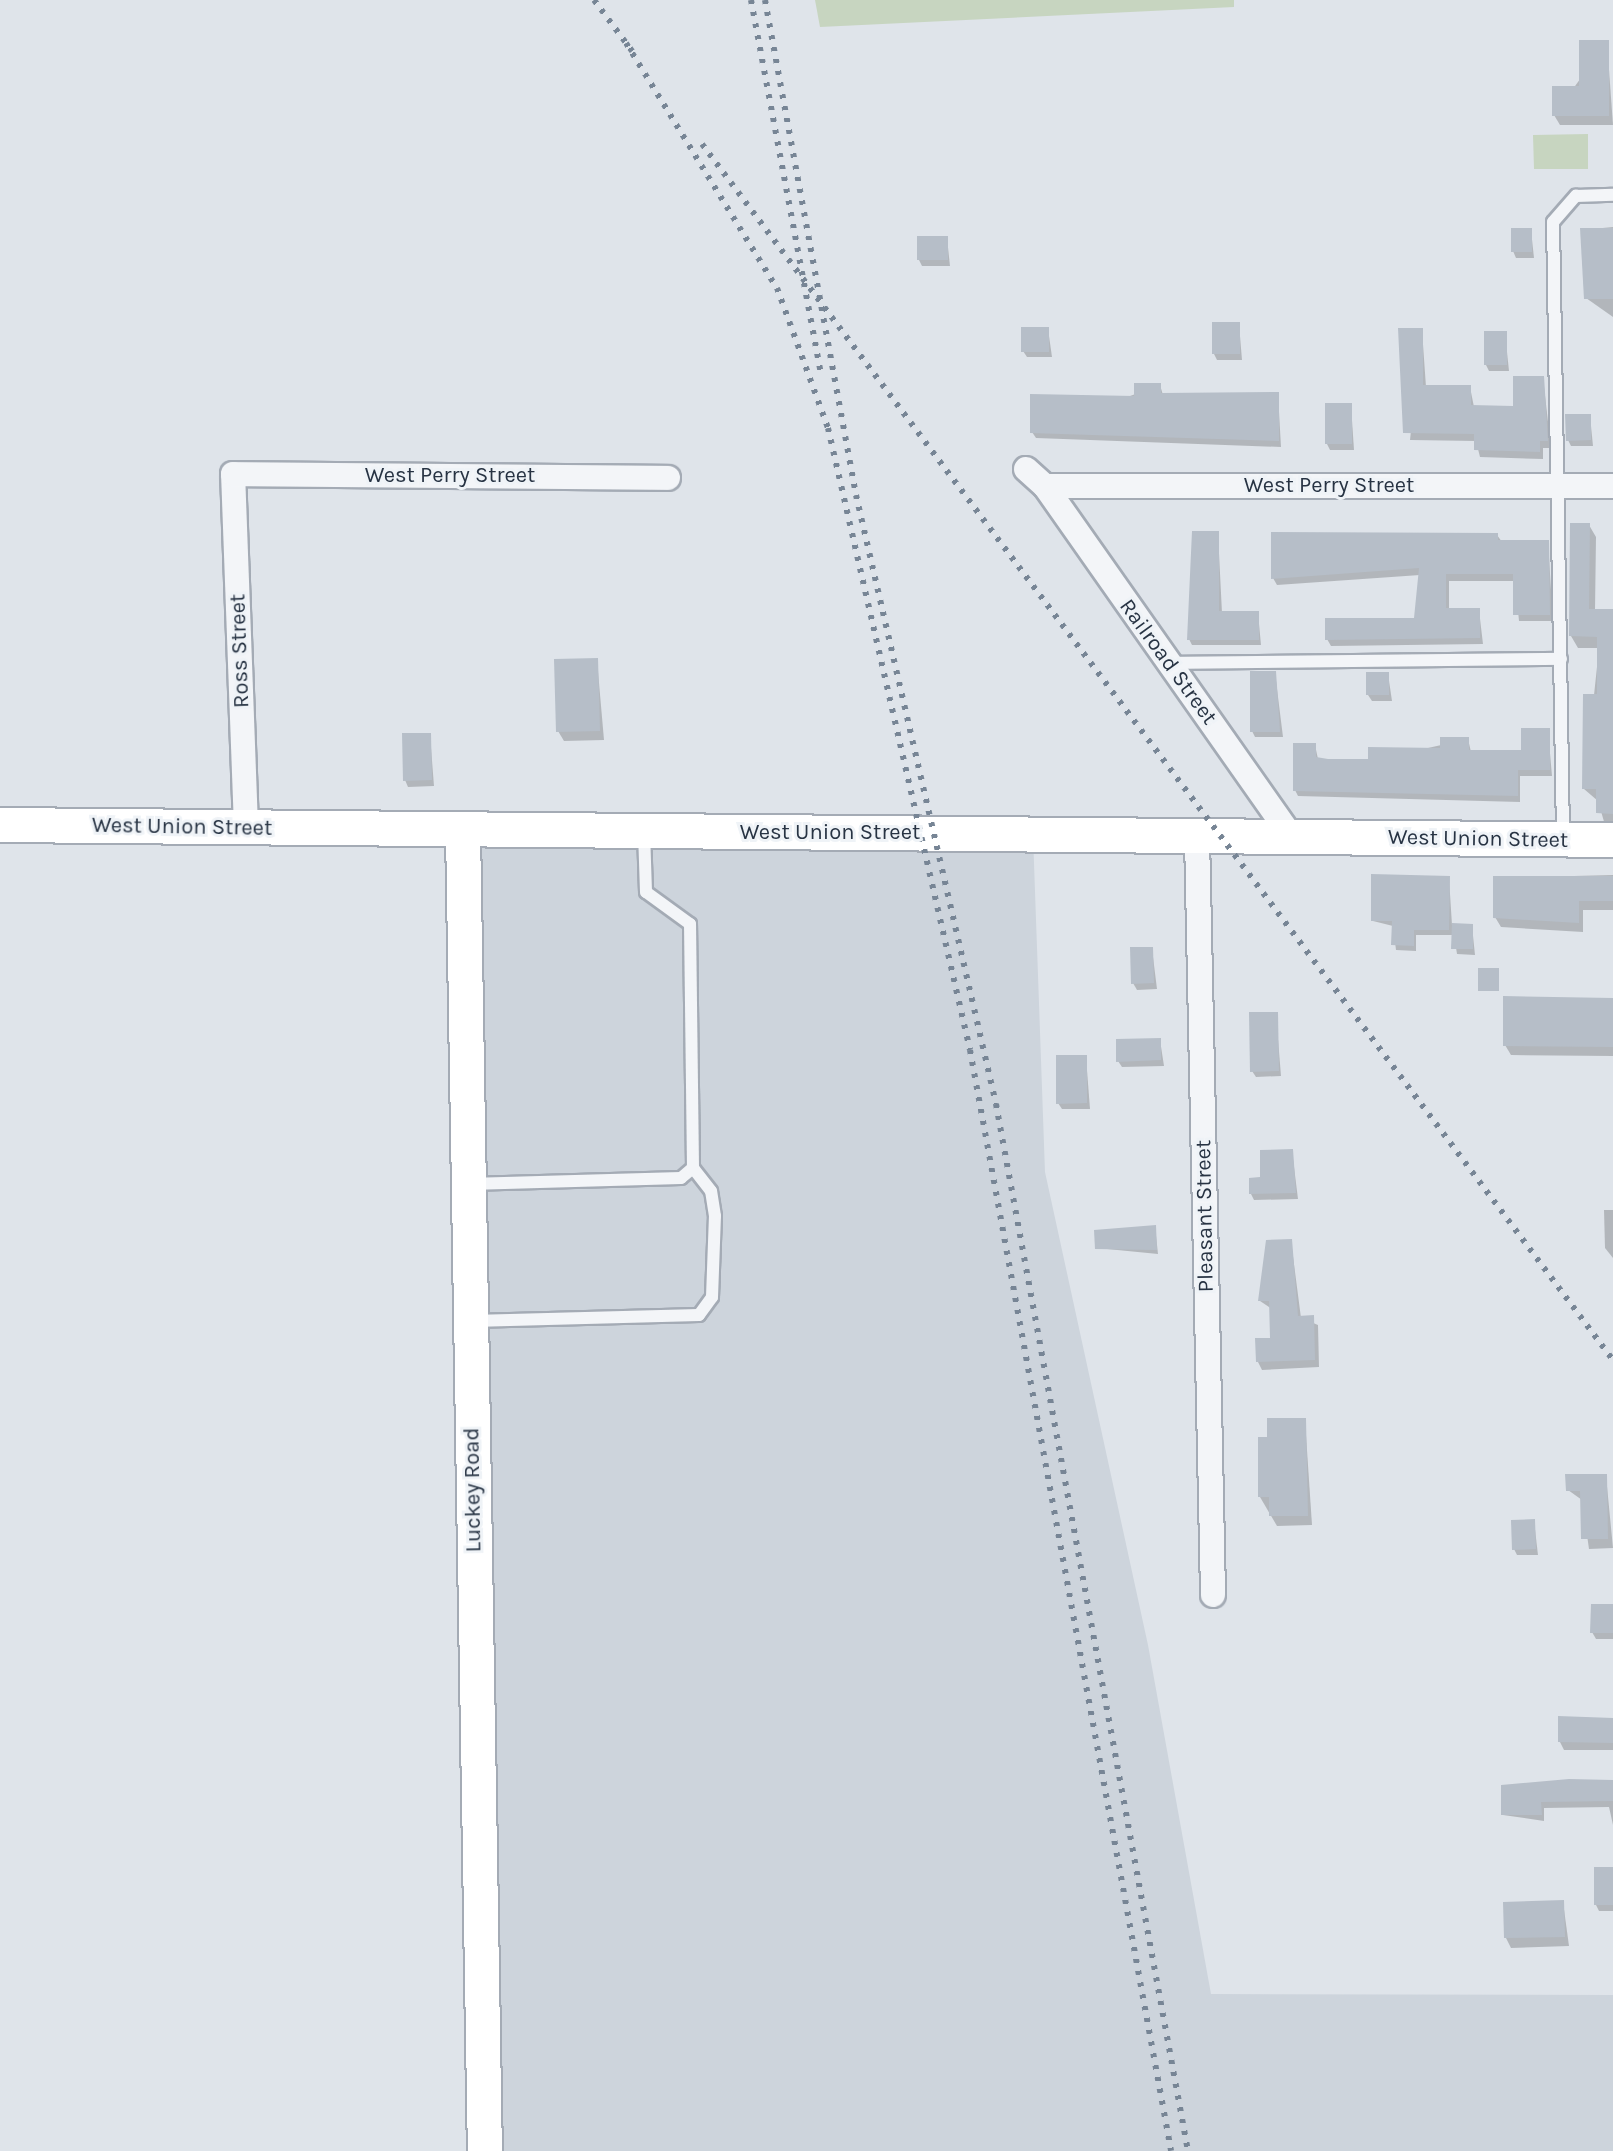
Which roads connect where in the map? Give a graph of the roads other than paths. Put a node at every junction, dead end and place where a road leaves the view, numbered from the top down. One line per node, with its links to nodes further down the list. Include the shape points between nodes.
1 (1613, 195): 6 (lane, via 1566,200 1553,222)
2 (1026, 469): 5 (street, Railroad Street)
3 (233, 474): 4 (street, West Perry Street); 11 (street, Ross Street)
4 (668, 478)
5 (1045, 486): 6 (street, West Perry Street); 9 (street, Railroad Street)
6 (1558, 486): 7 (street, West Perry Street); 8 (lane)
7 (1613, 486)
8 (1561, 659): 9 (lane); 16 (lane)
9 (1168, 663): 15 (street, Railroad Street)
10 (0, 825): 11 (street, West Union Street)
11 (246, 827): 12 (street, West Union Street)
12 (463, 830): 13 (street, West Union Street); 19 (street, Luckey Road)
13 (644, 831): 14 (street, West Union Street); 18 (lane, via 646,892 690,924)
14 (1197, 836): 15 (street, West Union Street); 21 (street, Pleasant Street)
15 (1292, 837): 16 (street, West Union Street)
16 (1564, 840): 17 (street, West Union Street)
17 (1613, 840)
18 (693, 1168): 19 (lane, via 681,1178); 20 (lane, via 711,1191 715,1216 712,1297 699,1315)
19 (466, 1184): 20 (street, Luckey Road)
20 (469, 1321): 22 (street, Luckey Road)
21 (1213, 1595)
22 (485, 2151)

